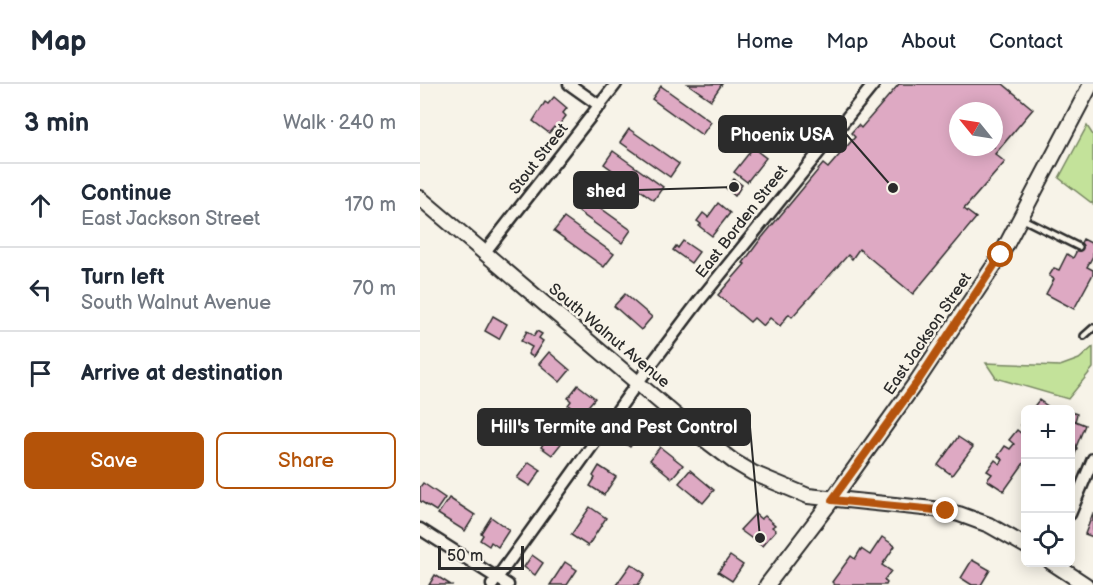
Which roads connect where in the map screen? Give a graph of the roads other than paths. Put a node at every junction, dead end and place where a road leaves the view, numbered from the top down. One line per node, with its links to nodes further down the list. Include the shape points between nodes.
1 (569, 84): 5 (street)
2 (616, 84): 5 (street, Stout Street)
3 (874, 84): 12 (street, East Borden Street)
4 (1091, 84): 7 (street, East Jackson Street)
5 (600, 106): 9 (street, Stout Street)
6 (420, 198): 9 (street, South Walnut Avenue)
7 (1020, 218): 8 (lane); 14 (street, East Jackson Street, via 1001,255 946,339)
8 (1079, 248)
9 (485, 252): 12 (street, South Walnut Avenue)
10 (1093, 328): 11 (lane)
11 (1084, 336)
12 (638, 382): 14 (street, South Walnut Avenue, via 733,461 808,496); 19 (street, East Borden Street)
13 (1093, 459): 15 (street)
14 (832, 500): 17 (street, South Walnut Avenue, via 959,514); 22 (street, East Jackson Street)
15 (1071, 513)
16 (420, 528): 19 (street)
17 (1021, 543)
18 (1056, 567): 20 (street)
19 (495, 581): 21 (street)
20 (1071, 581): 23 (street)
21 (508, 585)
22 (767, 585)
23 (1086, 585)

